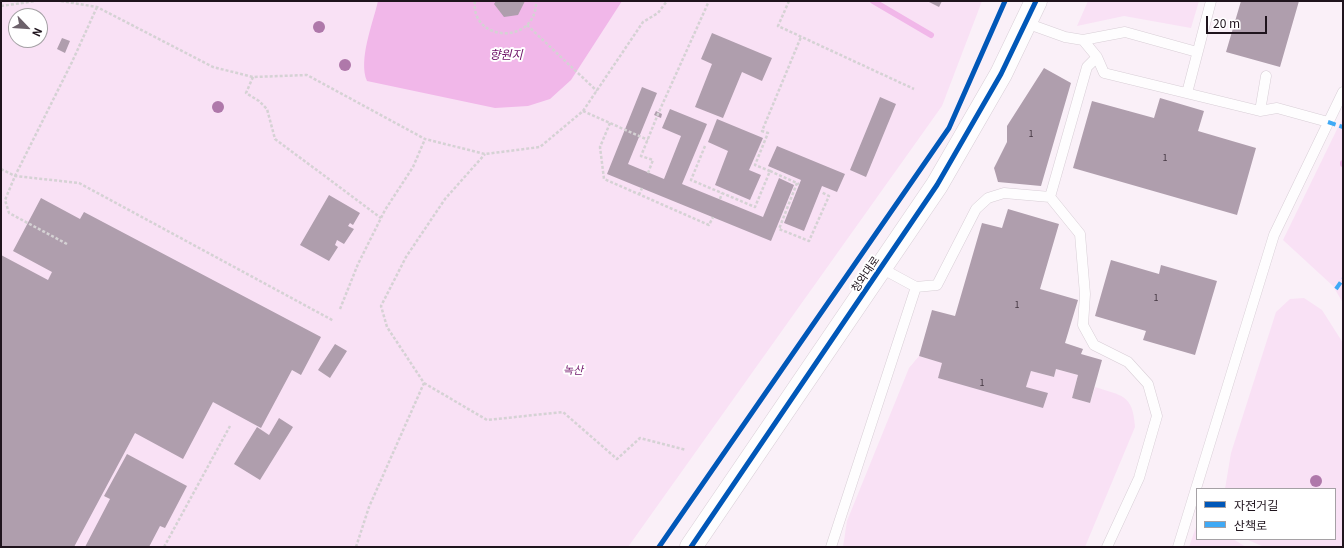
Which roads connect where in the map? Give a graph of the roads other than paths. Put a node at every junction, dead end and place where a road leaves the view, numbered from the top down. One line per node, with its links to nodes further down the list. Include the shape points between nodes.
1 (1036, 1): 3 (street, 청와대로)
2 (1211, 1): 5 (lane)
3 (1026, 23): 4 (lane, via 1065,37); 13 (street, 청와대로, via 1002,74 937,185)
4 (1083, 40): 5 (lane, via 1124,32); 6 (lane)
5 (1198, 52): 8 (lane)
6 (1097, 57): 8 (lane, via 1104,73); 12 (lane, via 1087,67)
7 (1266, 76): 10 (lane)
8 (1187, 92): 10 (lane)
9 (1343, 92): 11 (lane)
10 (1260, 111): 11 (lane, via 1277,108)
11 (1328, 122): 15 (lane, via 1274,235)
12 (1050, 197): 14 (lane, via 1004,193 988,198 976,209 937,285); 19 (lane, via 1080,234 1085,294 1083,325 1094,345 1128,362 1148,384 1157,416 1140,478)
13 (881, 268): 14 (lane); 17 (street, 청와대로)
14 (916, 287): 18 (lane)
15 (1196, 488)
16 (1196, 488): 20 (lane)
17 (691, 547)
18 (831, 547)
19 (1107, 547)
20 (1178, 547)

